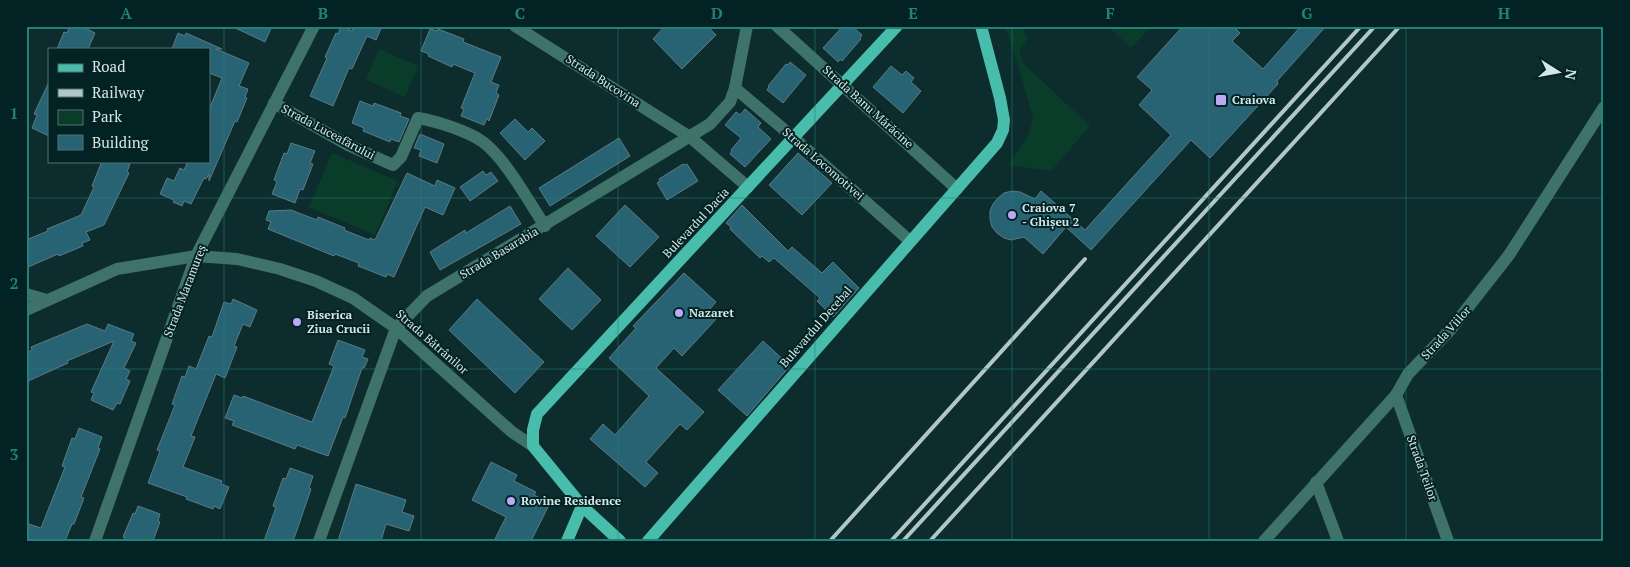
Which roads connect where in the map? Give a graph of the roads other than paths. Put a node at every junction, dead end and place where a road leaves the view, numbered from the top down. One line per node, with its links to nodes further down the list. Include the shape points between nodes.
1 (314, 26): 9 (street, Strada Maramureș)
2 (515, 26): 11 (street, Strada Bucovina)
3 (747, 26): 8 (street, Strada Basarabia)
4 (777, 26): 7 (street, Strada Banu Mărăcine)
5 (897, 26): 7 (main road, Bulevardul Dacia)
6 (981, 26): 14 (main road, Bulevardul Decebal, via 1004,120 997,143)
7 (843, 85): 12 (main road, Bulevardul Dacia); 14 (street, Strada Banu Mărăcine)
8 (735, 88): 11 (street, Strada Basarabia, via 722,112); 12 (street, Strada Locomotivei)
9 (274, 104): 15 (street, Strada Luceafărului, via 348,145 393,165 401,157 418,118 463,132 483,142 504,164); 17 (street, Strada Maramureș)
10 (1604, 107): 22 (street, Strada Viilor, via 1510,255 1451,329 1408,374)
11 (690, 136): 13 (street, Strada Bucovina); 15 (street, Strada Basarabia)
12 (794, 138): 13 (main road, Bulevardul Dacia); 16 (street, Strada Locomotivei)
13 (748, 187): 23 (main road, Bulevardul Dacia, via 537,414)
14 (957, 189): 16 (main road, Bulevardul Decebal)
15 (545, 226): 21 (street, Strada Basarabia, via 427,296)
16 (910, 241): 30 (main road, Bulevardul Decebal)
17 (196, 256): 19 (street, Strada Bătrânilor, via 117,269); 21 (street, Strada Bătrânilor, via 237,259 316,281 353,298); 26 (street, Strada Maramureș)
18 (26, 294): 19 (street)
19 (47, 300): 20 (street, Strada Bătrânilor)
20 (26, 310)
21 (396, 328): 23 (street, Strada Bătrânilor, via 512,432); 27 (street, Strada Basarabia)
22 (1396, 395): 24 (street, Strada Viilor); 33 (street, Strada Teilor)
23 (533, 446): 25 (main road, Strada Bătrânilor)
24 (1316, 482): 31 (street, Strada Viilor); 32 (street)
25 (582, 506): 28 (main road); 29 (main road, Strada Bătrânilor)
26 (95, 541)
27 (319, 541)
28 (567, 541)
29 (620, 541)
30 (648, 541)
31 (1264, 541)
32 (1338, 541)
33 (1448, 541)

